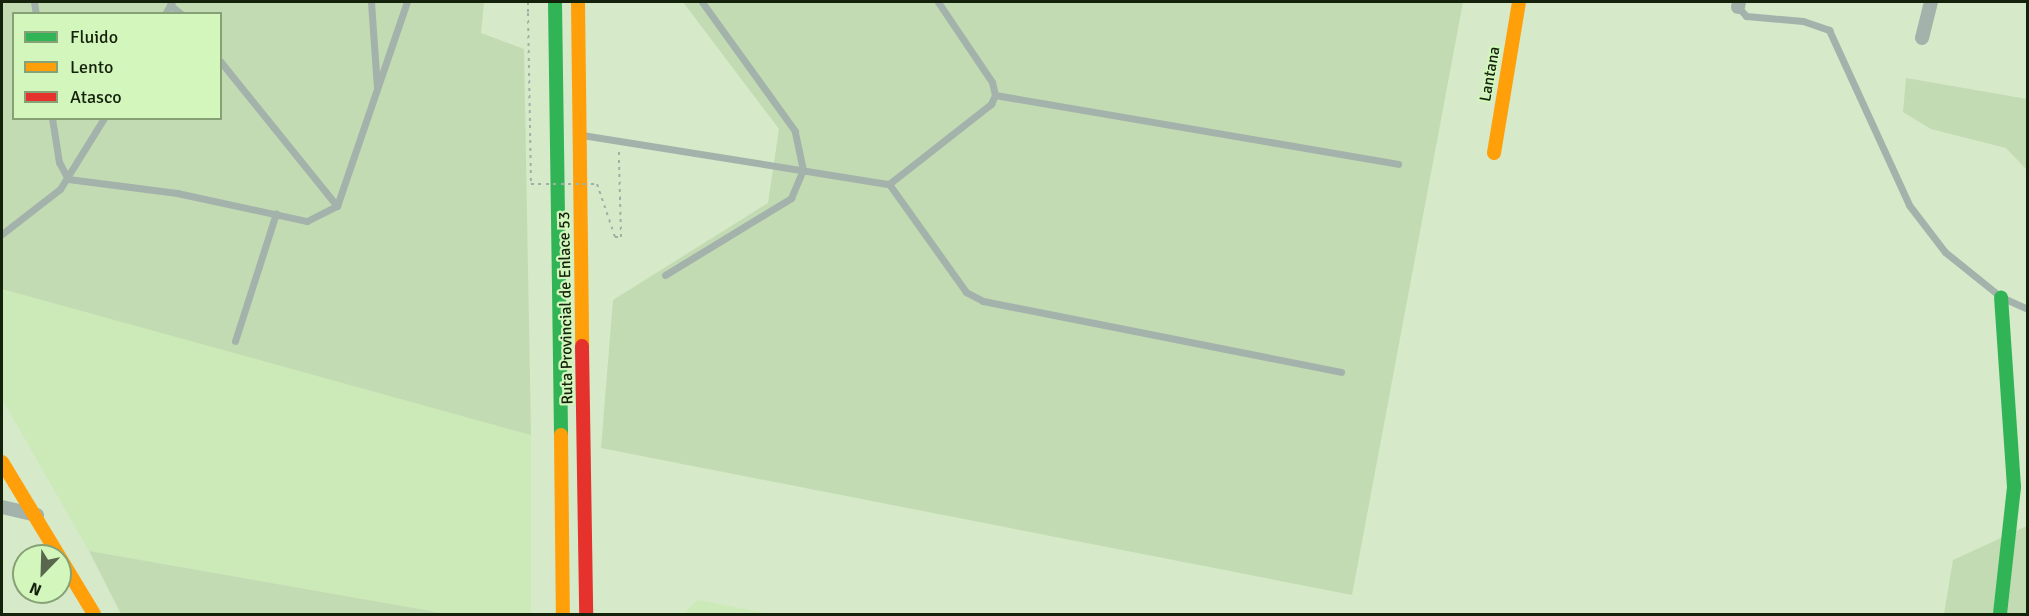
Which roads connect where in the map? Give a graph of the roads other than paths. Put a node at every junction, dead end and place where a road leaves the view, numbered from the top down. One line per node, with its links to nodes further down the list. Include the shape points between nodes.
1 (371, 2): 12 (lane)
2 (407, 2): 12 (lane)
3 (555, 2): 34 (main road, Ruta Provincial de Enlace 53)
4 (578, 2): 16 (main road, Ruta Provincial de Enlace 53)
5 (702, 2): 19 (lane, via 795,131)
6 (938, 2): 13 (lane, via 992,82)
7 (1519, 2): 17 (main road, Lantana)
8 (1930, 2): 10 (street)
9 (1739, 4): 26 (lane, via 1746,16 1803,21 1829,30 1910,205 1946,252)
10 (1922, 38)
11 (222, 63): 22 (lane)
12 (377, 94): 22 (lane)
13 (995, 95): 18 (lane); 21 (lane, via 991,104)
14 (52, 120): 20 (lane, via 59,162)
15 (103, 120): 20 (lane)
16 (580, 135): 19 (lane); 35 (main road, Ruta Provincial de Enlace 53)
17 (1494, 153)
18 (1398, 164)
19 (803, 170): 21 (lane); 25 (lane, via 791,198)
20 (68, 179): 23 (lane); 24 (lane)
21 (889, 184): 29 (lane, via 966,292 983,302)
22 (337, 206): 23 (lane, via 307,220)
23 (276, 213): 28 (lane)
24 (2, 234)
25 (665, 275)
26 (2001, 297): 27 (lane); 36 (main road, via 2014,487)
27 (2028, 309)
28 (235, 341)
29 (1341, 372)
30 (2, 462): 32 (main road)
31 (2, 507): 32 (street)
32 (38, 516): 33 (main road)
33 (94, 615)
34 (563, 615)
35 (586, 615)
36 (2000, 615)

